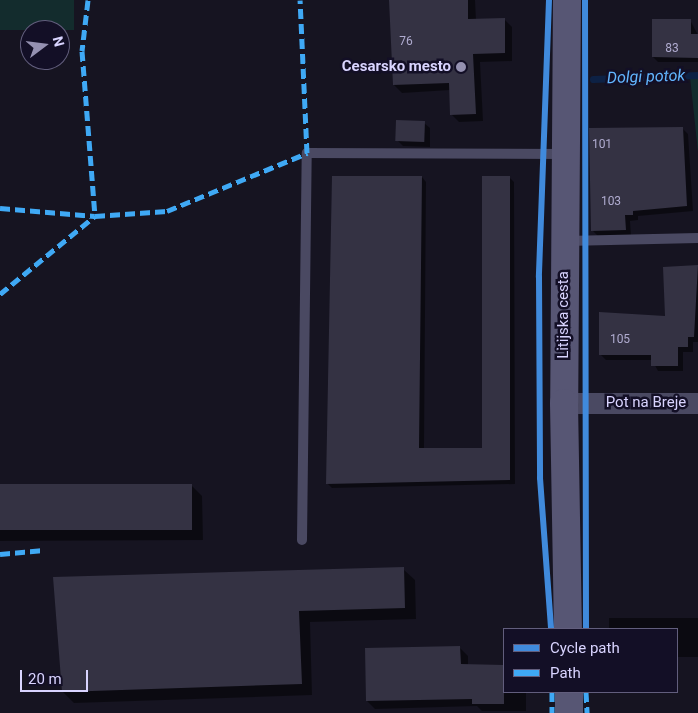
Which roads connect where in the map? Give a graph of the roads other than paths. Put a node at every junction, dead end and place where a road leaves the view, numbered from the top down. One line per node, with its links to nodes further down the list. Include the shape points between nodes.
1 (567, 0): 2 (main road, Litijska cesta)
2 (566, 154): 4 (main road, Litijska cesta); 7 (lane, via 307,153)
3 (698, 238): 4 (lane)
4 (565, 240): 5 (main road, Litijska cesta)
5 (564, 403): 6 (street, Pot na Breje); 8 (main road, Litijska cesta)
6 (698, 403)
7 (302, 540)
8 (568, 628)
9 (569, 693): 10 (main road)
10 (569, 713)

